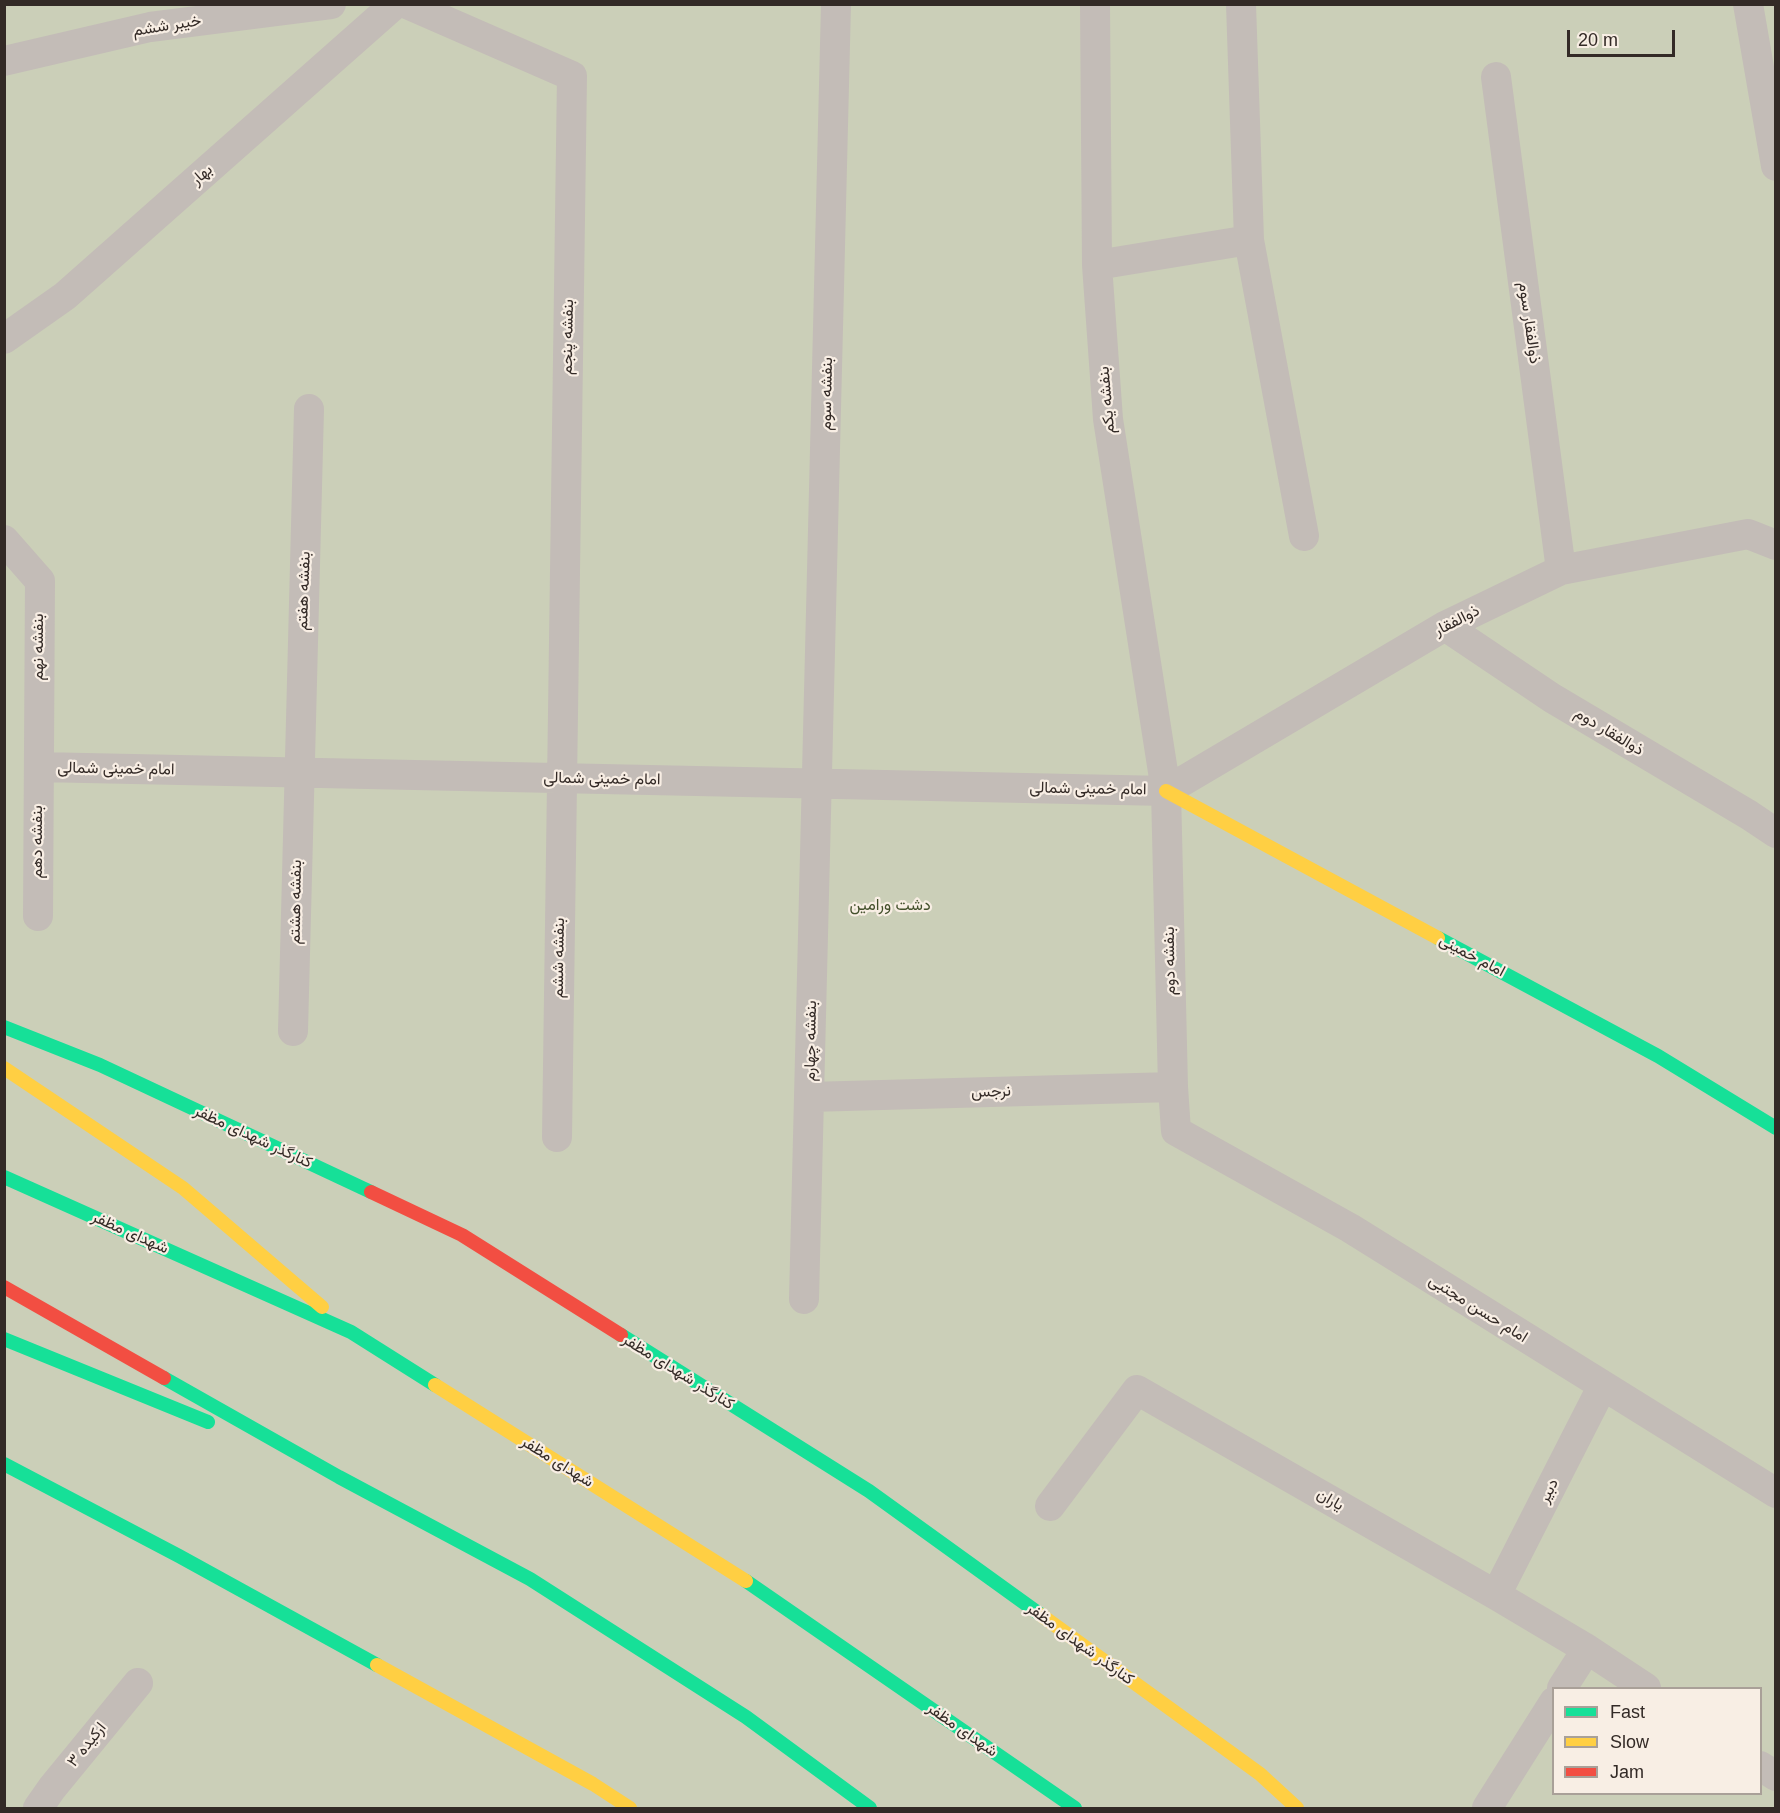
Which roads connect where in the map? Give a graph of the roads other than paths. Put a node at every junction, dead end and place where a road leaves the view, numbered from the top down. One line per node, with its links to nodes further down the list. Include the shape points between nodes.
1 (331, 4): 8 (street, خیبر ششم)
2 (395, 4): 14 (street, بهار, via 65,296)
3 (406, 4): 23 (street, بنفشه پنجم, via 572,76)
4 (836, 4): 24 (street, بنفشه سوم)
5 (1095, 4): 13 (street, بنفشه یکم)
6 (1241, 4): 12 (street)
7 (1748, 4): 11 (street)
8 (149, 16): 9 (street, خیبر ششم)
9 (4, 61)
10 (1496, 77): 19 (street, ذوالفقار سوم)
11 (1776, 166)
12 (1249, 240): 13 (street); 16 (street)
13 (1097, 265): 25 (street, بنفشه یکم, via 1108,419)
14 (4, 339)
15 (309, 409): 22 (street, بنفشه هفتم)
16 (1304, 536)
17 (4, 540): 21 (street, بنفشه نهم, via 40,581)
18 (1776, 545): 19 (street, ذوالفقار, via 1748,534)
19 (1561, 570): 20 (street, ذوالفقار)
20 (1445, 626): 25 (street, ذوالفقار); 26 (street, ذوالفقار دوم, via 1552,698)
21 (39, 767): 22 (street, امام خمینی شمالی); 27 (street, بنفشه دهم)
22 (299, 773): 23 (street, امام خمینی شمالی); 29 (street, بنفشه هشتم)
23 (562, 778): 24 (street, امام خمینی شمالی); 35 (street, بنفشه ششم)
24 (817, 783): 25 (street, امام خمینی شمالی); 32 (street, بنفشه چهارم)
25 (1166, 791): 31 (street, بنفشه دوم); 33 (main road, امام خمینی, via 1658,1056)
26 (1776, 833)
27 (38, 916)
28 (4, 1027): 58 (main road, کنارگذر شهدای مظفر, via 100,1065 462,1235 869,1491 1260,1773)
29 (293, 1031)
30 (4, 1068): 39 (main road, via 183,1188)
31 (1173, 1087): 32 (street, نرجس); 34 (street, بنفشه دوم)
32 (809, 1098): 38 (street, بنفشه چهارم)
33 (1776, 1128)
34 (1176, 1131): 41 (street, امام حسن مجتبی, via 1350,1228)
35 (557, 1137)
36 (4, 1177): 39 (main road, شهدای مظفر)
37 (4, 1287): 43 (main road)
38 (804, 1299)
39 (351, 1332): 57 (main road, شهدای مظفر, via 742,1578)
40 (4, 1338): 43 (main road)
41 (1602, 1387): 44 (street, امام حسن مجتبی); 46 (street, دبیر)
42 (6, 1469): 55 (main road, via 240,1590 592,1784)
43 (339, 1477): 56 (main road, via 530,1579 746,1717)
44 (1776, 1493)
45 (1050, 1506): 46 (street, یاران, via 1137,1390)
46 (1496, 1595): 47 (street, یاران)
47 (1587, 1649): 49 (street); 50 (street, یاران)
48 (138, 1683): 54 (street, ارکیده ۳)
49 (1563, 1687)
50 (1643, 1687)
51 (1552, 1705): 59 (street)
52 (1762, 1767): 53 (street)
53 (1776, 1776)
54 (38, 1809)
55 (630, 1809)
56 (870, 1809)
57 (1075, 1809)
58 (1298, 1809)
59 (1487, 1809)

